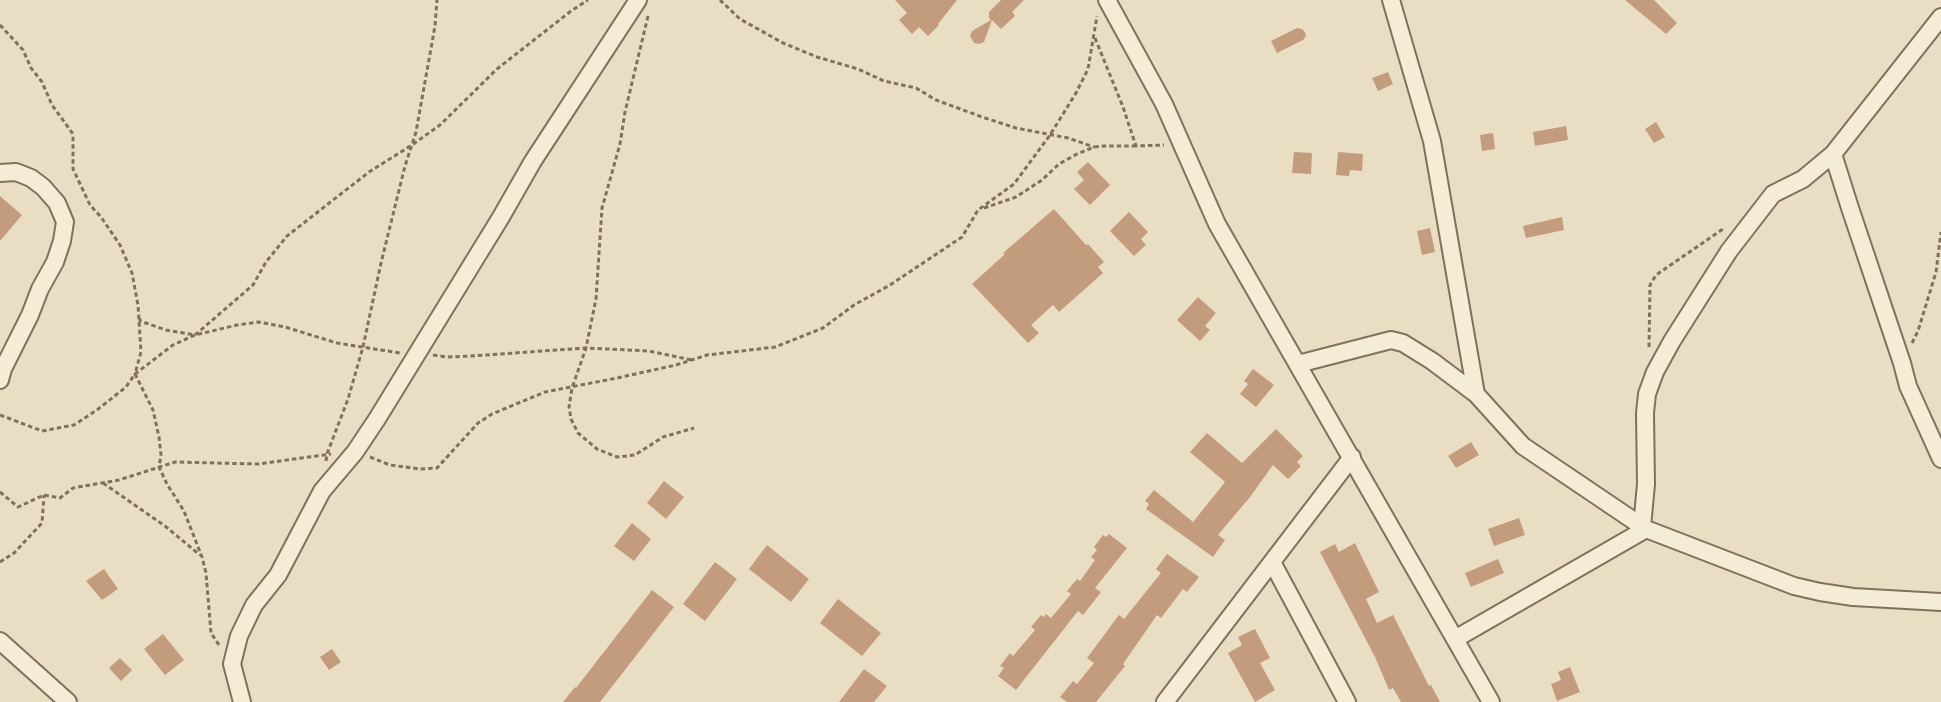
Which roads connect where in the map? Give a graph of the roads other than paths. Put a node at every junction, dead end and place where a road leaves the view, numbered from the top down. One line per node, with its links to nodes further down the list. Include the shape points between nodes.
1 (1391, 0): 9 (street, via 1432,141)
2 (1103, 4): 7 (street, via 1164,104 1217,224)
3 (644, 5): 18 (street, via 533,160 355,452 322,491 278,575 254,605 239,636 232,663)
4 (1941, 17): 5 (street)
5 (1833, 154): 11 (street, via 1908,386); 12 (street, via 1803,179 1773,194 1730,251 1655,372 1645,413)
6 (0, 173): 8 (street, via 16,172 43,186 57,203 64,222 55,262)
7 (1298, 364): 9 (street, via 1391,340 1432,361); 10 (street)
8 (0, 380)
9 (1476, 394): 12 (street, via 1523,446)
10 (1352, 457): 13 (street); 15 (street)
11 (1941, 459)
12 (1644, 528): 14 (street, via 1794,586 1853,597); 15 (street)
13 (1272, 562): 19 (street); 20 (street)
14 (1941, 602)
15 (1455, 639): 21 (street)
16 (0, 641): 17 (street)
17 (68, 702)
18 (242, 702)
19 (1165, 702)
20 (1347, 702)
21 (1491, 702)

